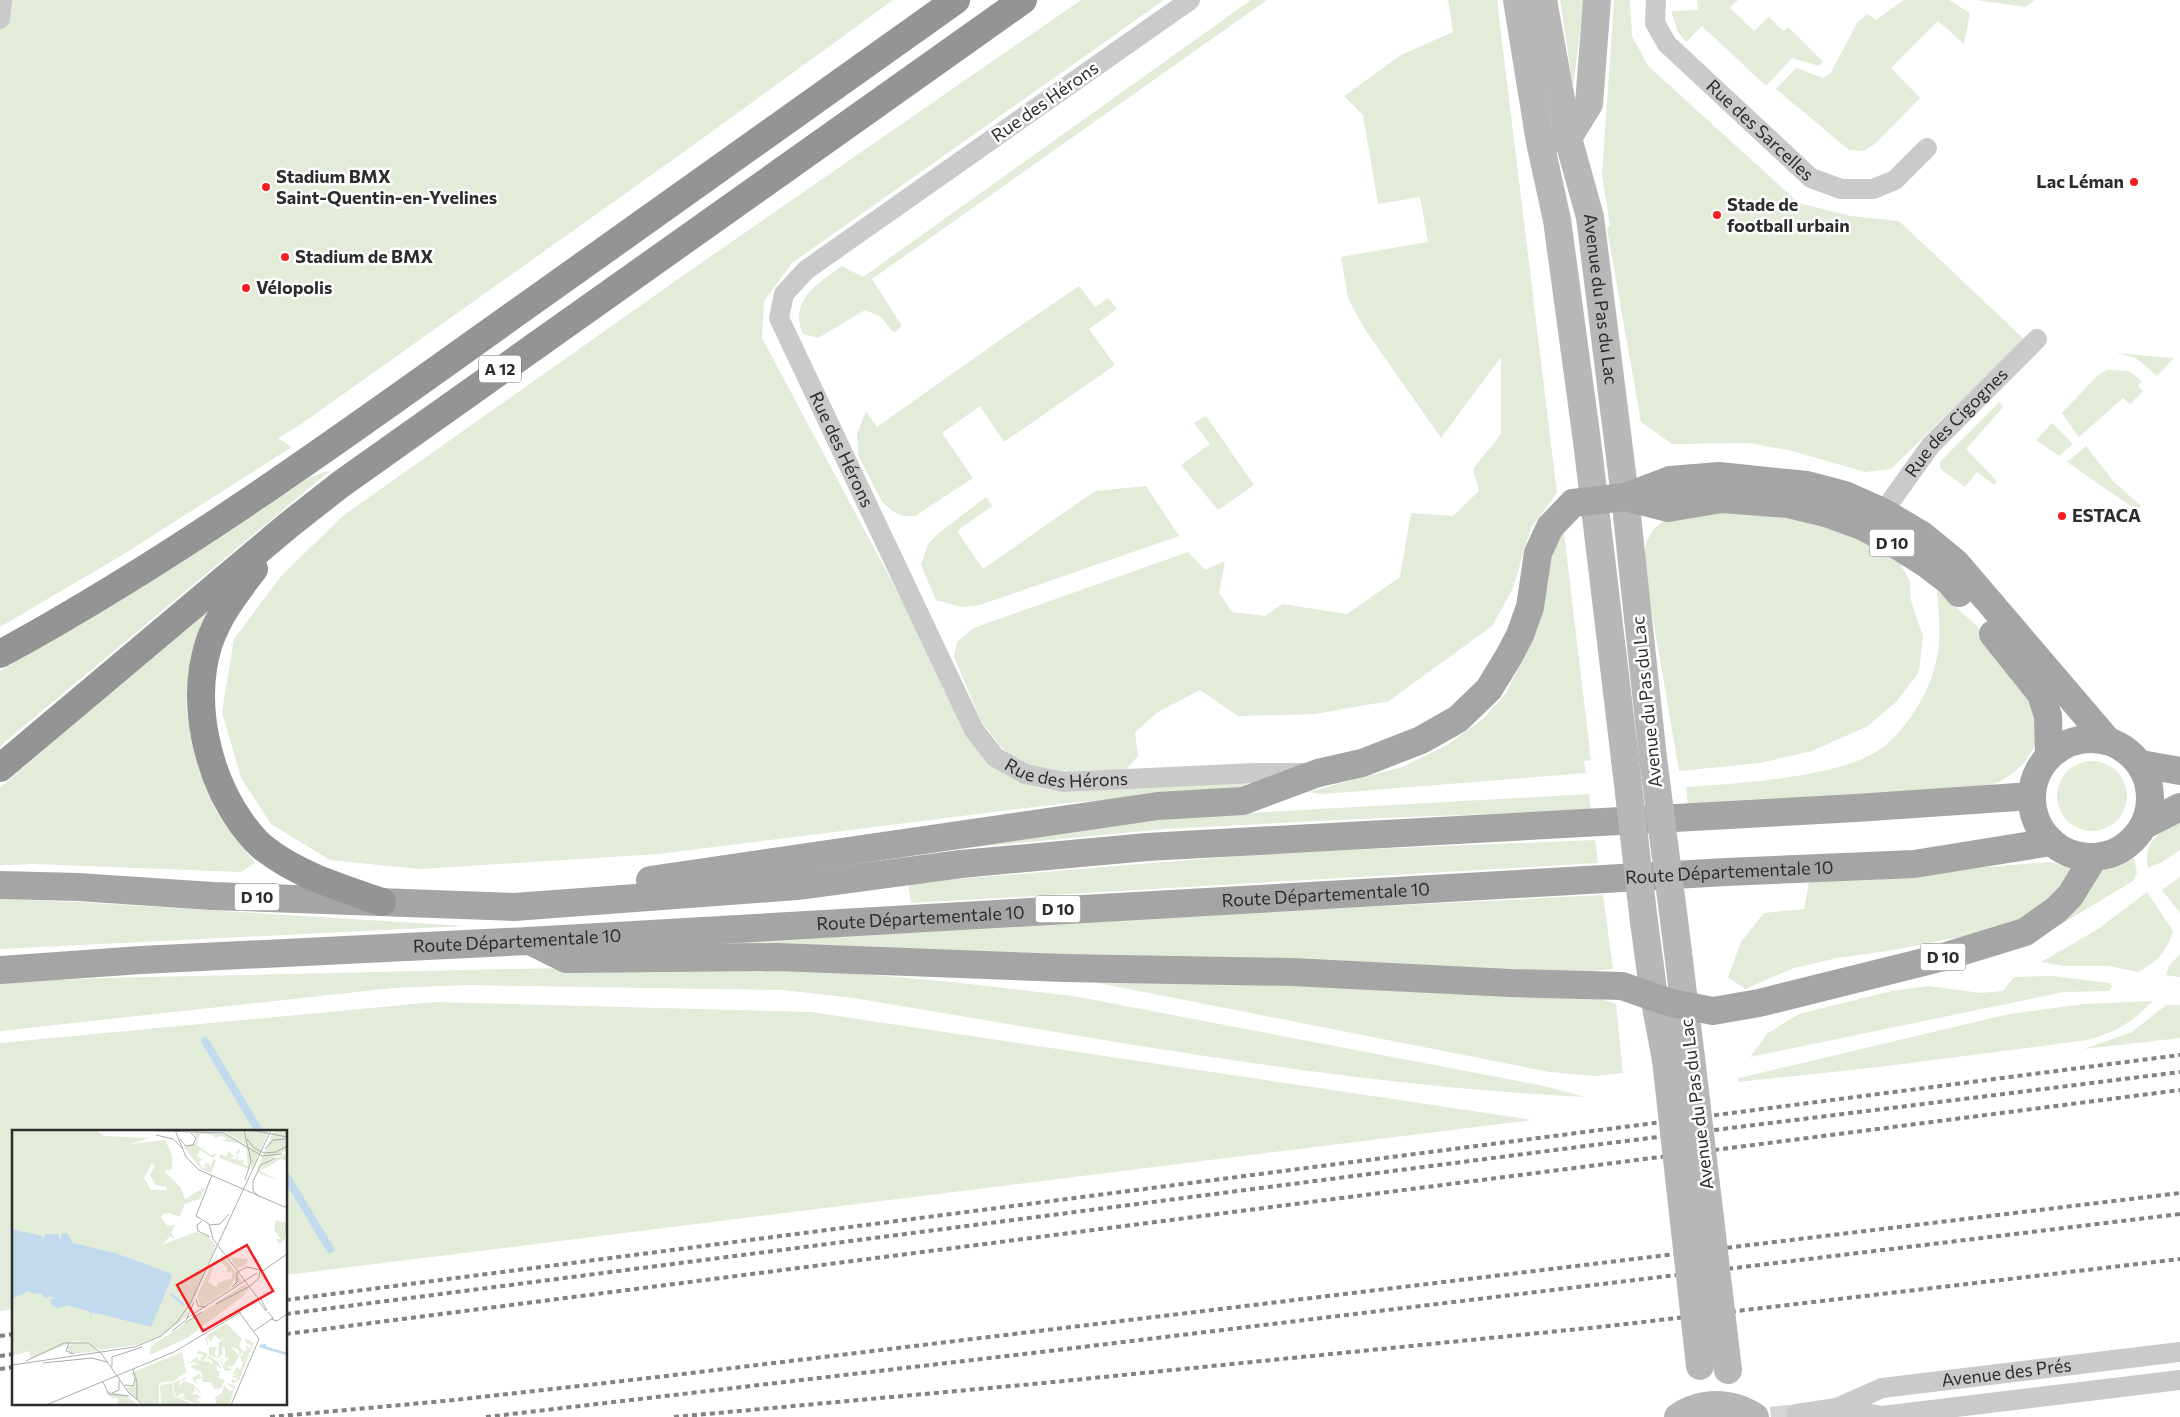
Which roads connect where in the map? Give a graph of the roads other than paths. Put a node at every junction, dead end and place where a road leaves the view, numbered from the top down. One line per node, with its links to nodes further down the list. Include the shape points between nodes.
1 (2, 0): 9 (street)
2 (956, 0): 18 (highway, A 12, via 246,502 107,592)
3 (1023, 0): 17 (highway, A 12, via 394,445)
4 (1190, 0): 24 (street, Rue des Hérons, via 806,270 784,294 779,318 974,730 994,757 1025,774 1064,782)
5 (1518, 0): 11 (main road, Avenue du Pas du Lac)
6 (1543, 0): 10 (main road, Avenue du Pas du Lac)
7 (1597, 0): 10 (main road, via 1589,104)
8 (1656, 0): 12 (street, Rue des Sarcelles, via 1655,23 1667,44 1811,178 1841,189 1873,189 1895,180)
9 (0, 19)
10 (1568, 138): 11 (main road); 14 (main road, Avenue du Pas du Lac, via 1590,217)
11 (1540, 142): 15 (main road, Avenue du Pas du Lac, via 1557,220)
12 (1927, 148)
13 (2037, 339): 16 (street, Rue des Cigognes, via 1931,445)
14 (1625, 497): 15 (main road); 16 (main road, via 1670,480 1719,476 1807,485 1845,495); 20 (main road, D 10, via 1668,508 1722,499 1788,504 1862,526 1895,544 1948,581 2041,694 2048,716); 36 (main road, Avenue du Pas du Lac, bridge, via 1653,758)
15 (1592, 500): 24 (main road, D 10, via 1573,503 1550,527 1538,553 1530,607 1520,635 1489,688 1458,720 1421,740 1362,763); 35 (main road, Avenue du Pas du Lac, bridge)
16 (1883, 512): 19 (main road, via 1922,535 1956,563)
17 (290, 524): 22 (highway, A 12); 31 (highway, via 226,605 209,643 202,694 209,753 231,808 263,848 314,877)
18 (0, 654)
19 (2108, 741): 20 (main road, via 2093,738 2077,740); 21 (main road, via 2127,749)
20 (2049, 755): 25 (main road, via 2034,781)
21 (2141, 764): 23 (main road); 27 (main road, via 2151,794)
22 (0, 768)
23 (2180, 771)
24 (1318, 773): 32 (main road, D 10, via 1243,801 1158,806 659,879 592,883)
25 (2032, 796): 28 (main road, via 2040,829); 32 (main road, D 10, via 1147,847 962,864 798,886)
26 (2180, 807): 27 (main road)
27 (2145, 826): 29 (main road, via 2130,843 2114,853)
28 (2051, 842): 29 (main road, via 2078,856); 33 (main road, Route Départementale 10 / D 10, via 1914,864)
29 (2094, 857): 36 (main road, D 10, via 2070,896 2042,921 2018,934 1940,958 1759,1003 1713,1011)
30 (0, 885): 31 (main road, D 10)
31 (382, 902): 32 (main road, D 10)
32 (514, 907)
33 (528, 941): 34 (main road, Route Départementale 10 / D 10); 35 (main road, D 10, via 566,959 777,958 1292,972 1622,986)
34 (0, 970)
35 (1654, 996): 36 (main road, D 10); 37 (main road, Avenue du Pas du Lac)
36 (1685, 1006): 37 (main road, Avenue du Pas du Lac)
37 (1679, 1059): 41 (main road, Avenue du Pas du Lac, bridge, via 1701,1391); 42 (main road, Avenue du Pas du Lac, bridge, via 1726,1354)
38 (2180, 1352): 40 (street, Avenue des Prés, via 1882,1388)
39 (2180, 1380): 40 (street, Avenue des Prés, via 1882,1416)
40 (1837, 1408): 43 (street, Avenue des Prés)
41 (1688, 1411): 42 (main road, Avenue du Pas du Lac, via 1720,1405)
42 (1744, 1412)
43 (1796, 1414)

